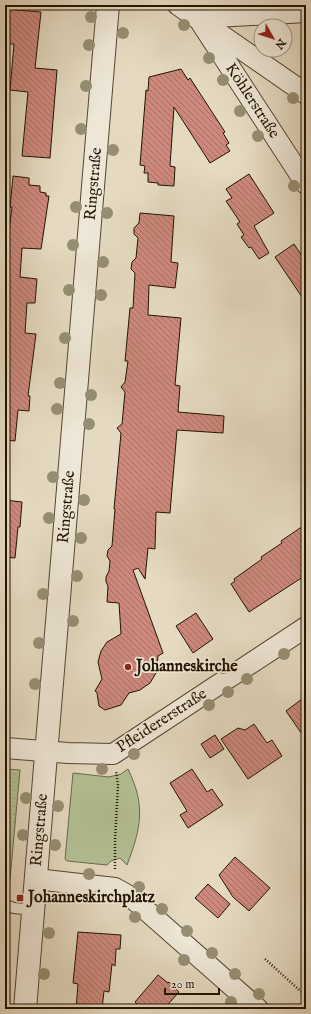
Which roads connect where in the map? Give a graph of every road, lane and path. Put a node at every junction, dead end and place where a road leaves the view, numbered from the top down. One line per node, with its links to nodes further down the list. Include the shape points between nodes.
1 (108, 5): 9 (street, Ringstraße)
2 (178, 5): 4 (street)
3 (306, 12): 4 (street)
4 (198, 18): 5 (street); 6 (street, Köhlerstraße)
5 (306, 94)
6 (306, 184)
7 (306, 626): 10 (street, Pfleidererstraße)
8 (5, 748): 9 (street, Pfleidererstraße)
9 (47, 752): 10 (street, Pfleidererstraße); 12 (street, Ringstraße)
10 (113, 754): 11 (path, via 118,785)
11 (115, 870)
12 (36, 879): 14 (street, Ringstraße); 18 (street, via 115,888 131,897)
13 (5, 905): 14 (lane)
14 (33, 910): 17 (street, Ringstraße)
15 (265, 959): 16 (path)
16 (306, 996)
17 (25, 1009)
18 (258, 1009)

